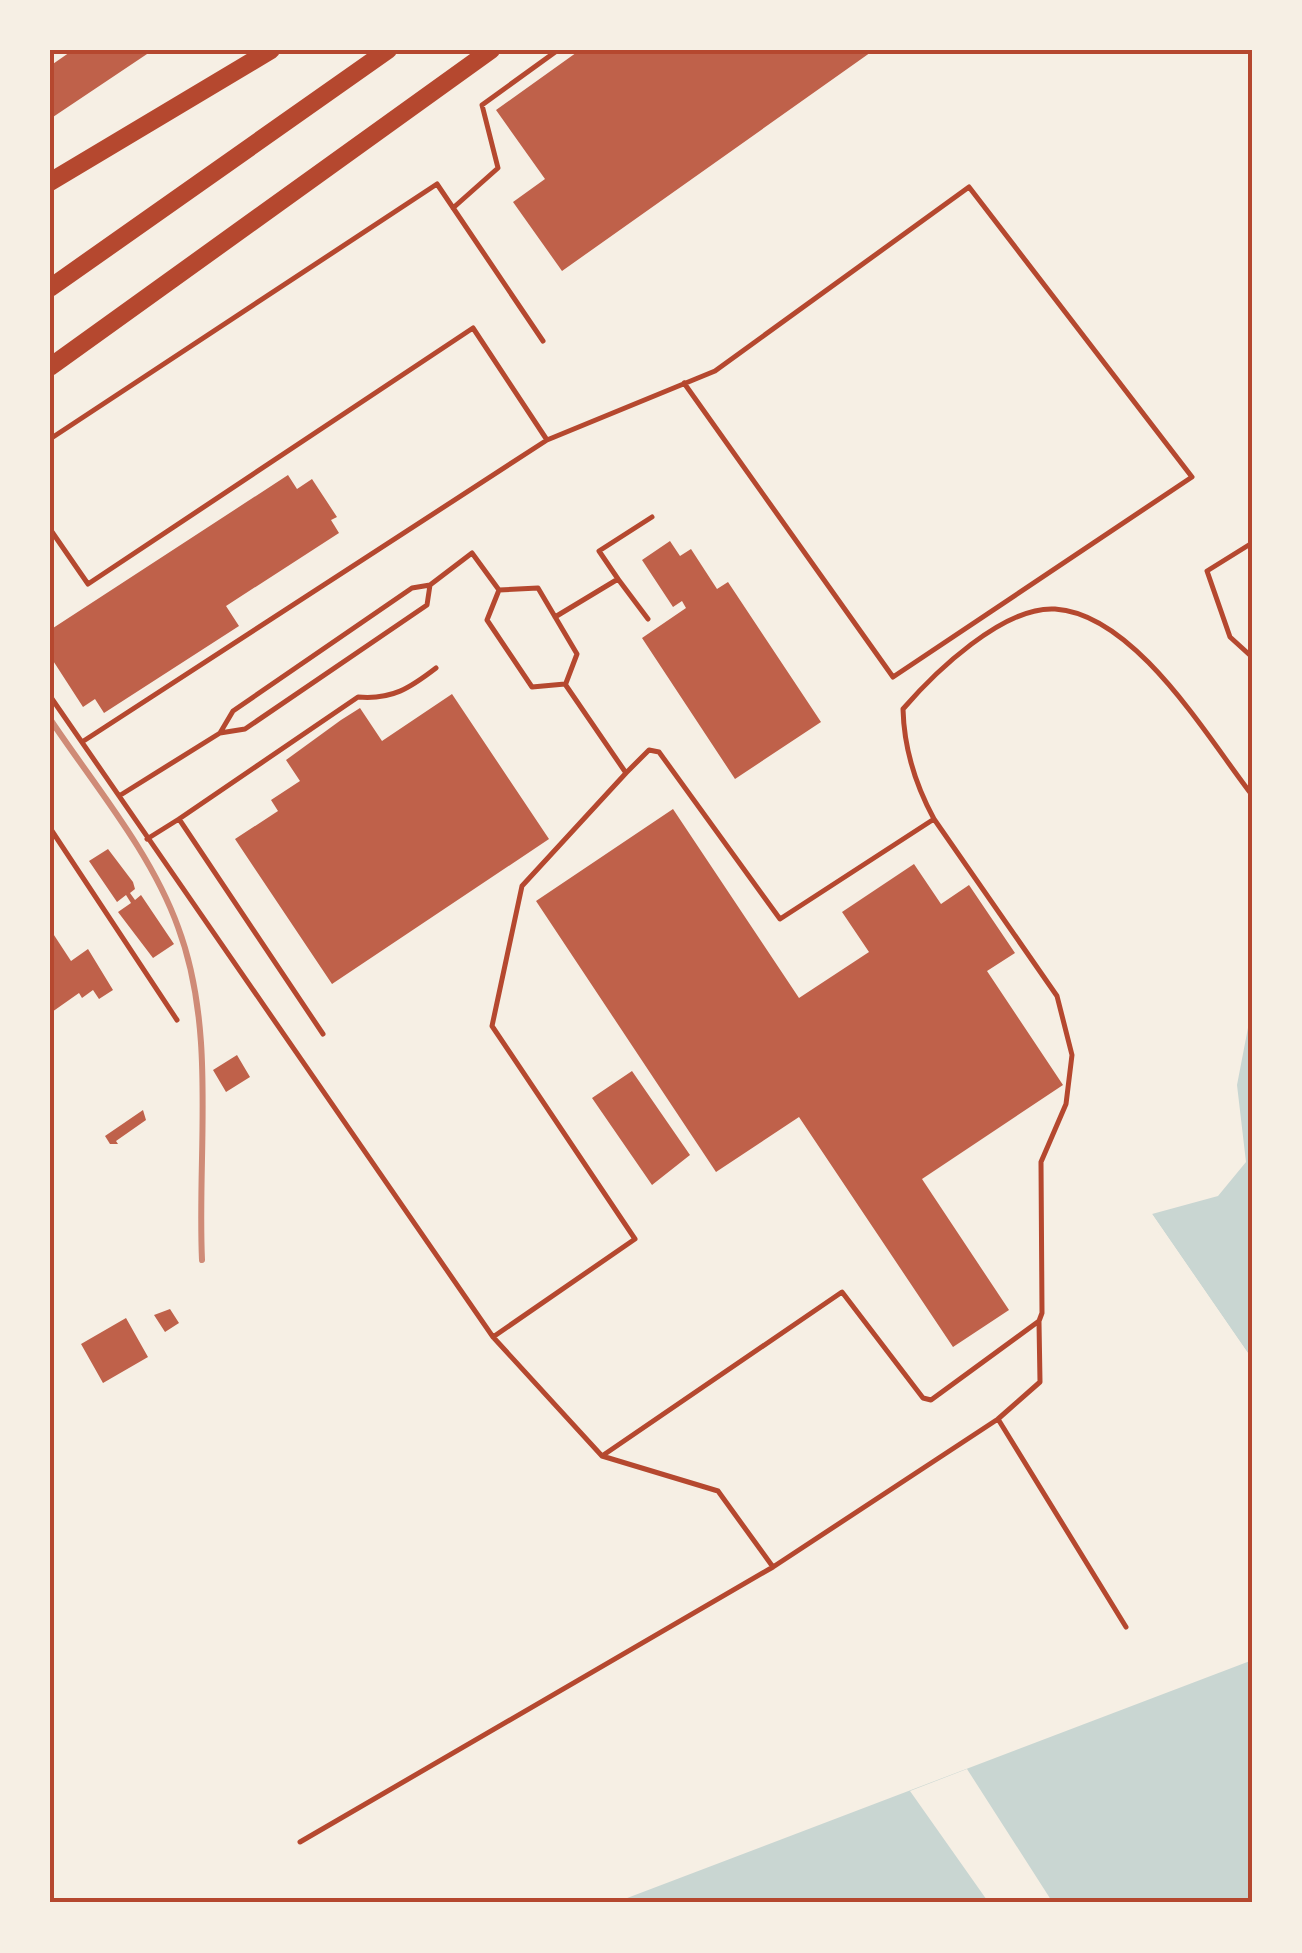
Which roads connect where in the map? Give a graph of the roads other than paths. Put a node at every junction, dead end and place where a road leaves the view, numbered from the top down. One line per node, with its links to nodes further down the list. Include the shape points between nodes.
1 (271, 50): 5 (highway)
2 (388, 50): 7 (highway)
3 (491, 50): 9 (highway)
4 (558, 50): 6 (lane, via 482,105 498,168)
5 (50, 182)
6 (454, 208): 8 (lane); 11 (lane, via 437,184)
7 (50, 288)
8 (543, 341)
9 (50, 367)
10 (684, 383): 10 (lane, via 714,371 969,188 1192,477 893,677); 12 (lane)
11 (50, 439)
12 (547, 440): 14 (lane, via 473,328 88,584); 26 (lane)
13 (652, 517): 16 (lane, via 599,551)
14 (50, 529)
15 (1252, 543): 21 (lane, via 1208,572 1230,637)
16 (618, 578): 19 (lane); 20 (lane)
17 (430, 585): 18 (lane, via 472,553); 25 (lane, via 412,588 234,711); 25 (lane, via 427,604 244,730)
18 (499, 590): 19 (lane, via 538,588); 23 (lane, via 487,620 532,687)
19 (555, 617): 23 (lane, via 578,654)
20 (648, 618)
21 (1252, 657)
22 (436, 668): 30 (lane, via 406,691 358,697)
23 (566, 684): 27 (lane)
24 (50, 696): 26 (lane)
25 (220, 733): 29 (lane)
26 (82, 742): 29 (lane)
27 (626, 772): 31 (lane, via 648,750 659,752 780,919); 37 (lane, via 522,886 492,1026 635,1239)
28 (1252, 795): 31 (lane, via 1162,678 1121,637 1052,608 969,646 903,708 916,787)
29 (119, 796): 33 (lane)
30 (179, 819): 33 (lane); 35 (lane)
31 (934, 820): 36 (lane, via 1057,996 1072,1055 1066,1104 1041,1162)
32 (50, 828): 34 (lane)
33 (147, 838): 37 (lane)
34 (177, 1020)
35 (323, 1034)
36 (1038, 1321): 38 (lane, via 1040,1382); 39 (lane, via 930,1400 842,1292)
37 (493, 1337): 39 (lane)
38 (998, 1419): 40 (lane); 41 (lane)
39 (602, 1456): 40 (lane, via 718,1490)
40 (774, 1567): 42 (lane)
41 (1126, 1628)
42 (300, 1842)

